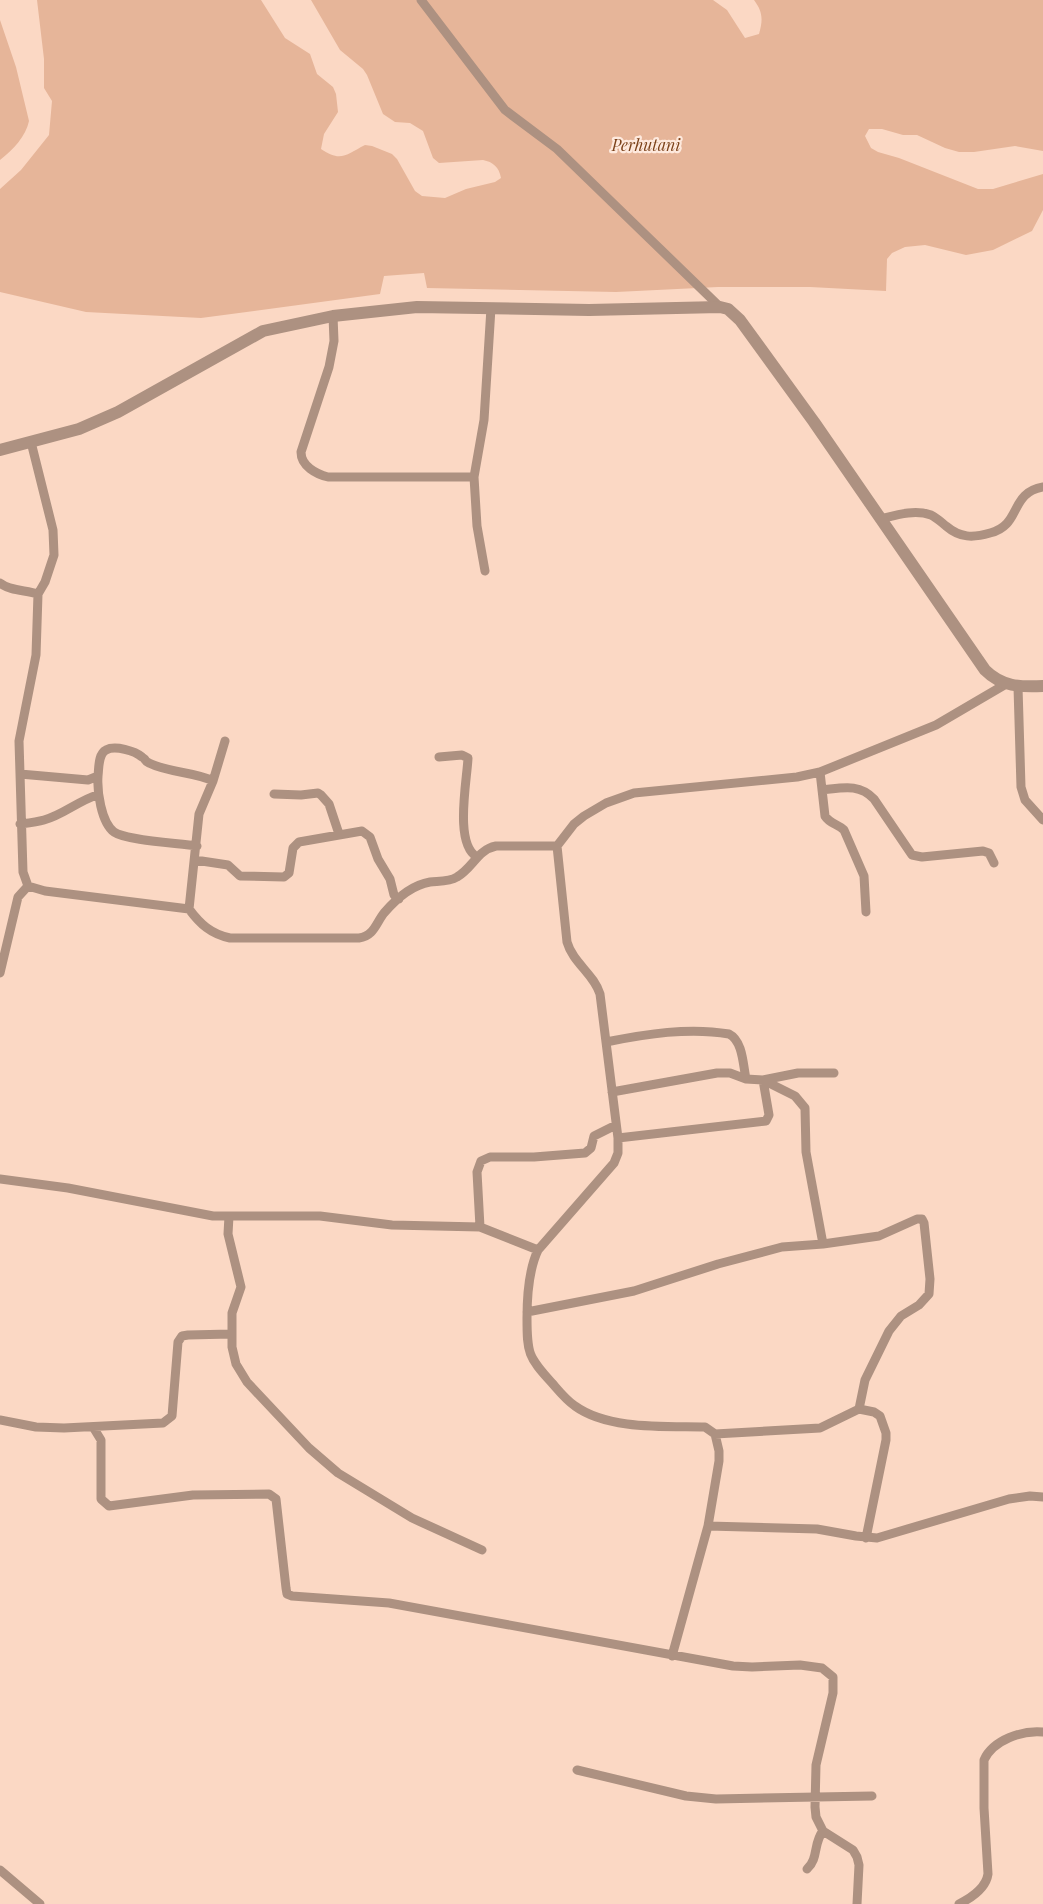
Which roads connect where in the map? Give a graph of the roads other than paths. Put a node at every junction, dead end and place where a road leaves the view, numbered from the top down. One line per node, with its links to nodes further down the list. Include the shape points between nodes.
1 (421, 0): 2 (street, via 505,110 557,149)
2 (720, 307): 3 (street); 9 (street, via 740,320)
3 (491, 308): 4 (street, via 404,307); 7 (street, via 484,420)
4 (333, 316): 5 (street, via 263,331 118,412 79,429); 7 (street, via 329,367 301,452 304,464 328,477)
5 (31, 442): 6 (street); 12 (street, via 54,544 50,569)
6 (0, 450)
7 (474, 477): 10 (street)
8 (1043, 487): 9 (street, via 1027,491 1009,523 992,533 957,534 936,518 920,513)
9 (880, 519): 13 (street, via 985,670)
10 (485, 571)
11 (0, 583): 12 (street)
12 (38, 594): 18 (street, via 36,655 19,741)
13 (1012, 685): 14 (street); 17 (street, via 936,725); 24 (street, via 1021,788 1025,800)
14 (1043, 686)
15 (225, 741): 20 (street)
16 (440, 757): 29 (street, via 468,758 464,828 469,849)
17 (820, 771): 21 (street); 28 (street, via 797,777 634,793 584,816)
18 (20, 774): 19 (street, via 88,780); 25 (street)
19 (98, 776): 20 (street, via 103,753 117,748 167,771); 23 (street)
20 (213, 781): 27 (street, via 200,814)
21 (822, 790): 31 (street, via 853,787 868,792 912,855 983,851); 35 (street, via 825,816 844,830 860,866)
22 (274, 794): 26 (street, via 318,793 327,800)
23 (98, 795): 25 (street, via 45,820); 27 (street, via 108,824 117,834)
24 (1043, 820)
25 (20, 824): 32 (street, via 23,872)
26 (339, 834): 30 (street, via 295,844 289,873 284,877 240,876 223,863); 33 (street, via 356,830 366,833)
27 (197, 846): 30 (street)
28 (557, 846): 29 (street, via 496,846); 37 (street, via 567,942 598,987)
29 (477, 856): 33 (street, via 457,877 417,886)
30 (195, 860): 34 (street)
31 (994, 863)
32 (28, 886): 34 (street); 36 (street, via 18,897)
33 (399, 899): 34 (street, via 369,935 359,938 230,938 207,928)
34 (189, 909)
35 (866, 912)
36 (0, 972)
37 (606, 1042): 39 (street, via 643,1034 729,1034 738,1045); 41 (street)
38 (834, 1073): 40 (street, via 808,1072)
39 (746, 1079): 40 (street); 41 (street, via 717,1073)
40 (763, 1080): 43 (street, via 769,1115 761,1123); 47 (street, via 795,1096 805,1107 806,1152)
41 (612, 1092): 42 (street)
42 (616, 1125): 43 (street); 46 (street, via 594,1136 585,1153 490,1157 481,1161 477,1172)
43 (618, 1138): 48 (street, via 614,1163)
44 (0, 1179): 45 (street, via 68,1188 203,1215)
45 (229, 1216): 46 (street, via 320,1216 392,1226); 50 (street, via 228,1234 241,1287 231,1313)
46 (480, 1227): 48 (street)
47 (823, 1244): 49 (street, via 782,1247 634,1291); 51 (street, via 879,1236 917,1219 924,1223 929,1294 889,1331 865,1380)
48 (538, 1250): 49 (street)
49 (527, 1312): 54 (street, via 530,1357 573,1405 617,1422 705,1427)
50 (231, 1334): 53 (street, via 182,1336 178,1342 172,1416 167,1421); 58 (street, via 236,1364 247,1382 338,1473 412,1518)
51 (859, 1409): 54 (street, via 820,1428); 57 (street, via 880,1416 886,1432)
52 (0, 1420): 53 (street, via 36,1427)
53 (93, 1427): 59 (street, via 101,1440 101,1499 109,1506 193,1495 274,1495 285,1588 292,1596 389,1603)
54 (715, 1434): 56 (street, via 719,1451)
55 (1043, 1497): 57 (street, via 1009,1499 888,1536)
56 (708, 1526): 57 (street, via 817,1529); 59 (street)
57 (866, 1538)
58 (482, 1550)
59 (672, 1656): 62 (street, via 733,1666 800,1665 829,1672 833,1693 818,1754)
60 (1043, 1732): 67 (street, via 1030,1732 991,1747 984,1760 988,1874 984,1886)
61 (577, 1770): 62 (street, via 700,1798)
62 (814, 1796): 63 (street); 64 (street, via 816,1817)
63 (872, 1796)
64 (823, 1831): 65 (street, via 818,1837 814,1863); 69 (street, via 853,1850 857,1857)
65 (807, 1869)
66 (0, 1870): 68 (street)
67 (962, 1903)
68 (40, 1904)
69 (857, 1904)

